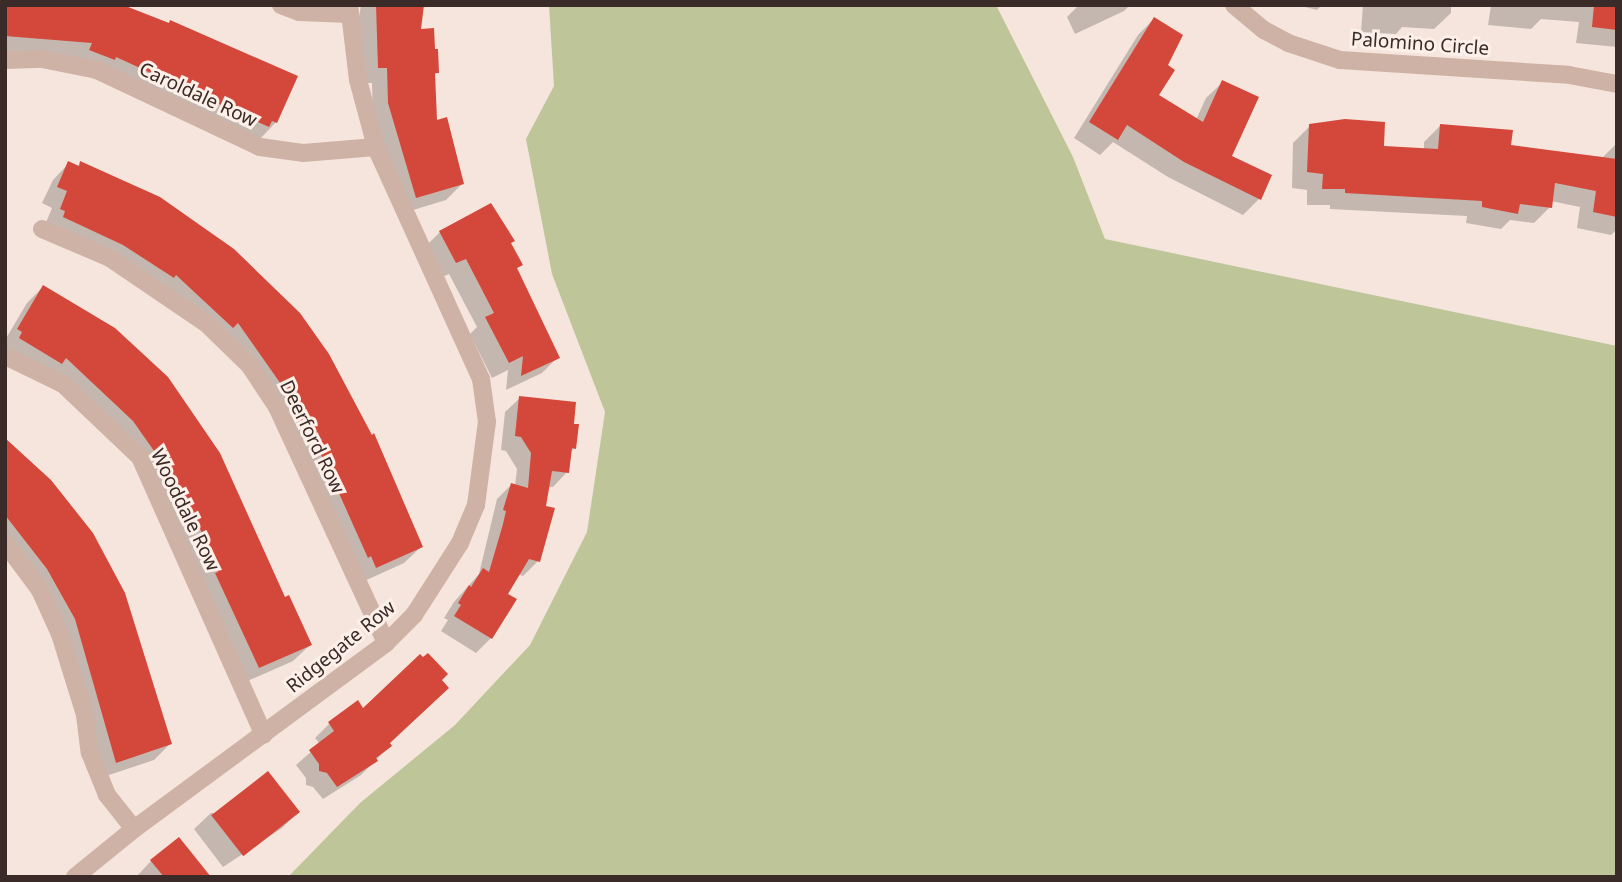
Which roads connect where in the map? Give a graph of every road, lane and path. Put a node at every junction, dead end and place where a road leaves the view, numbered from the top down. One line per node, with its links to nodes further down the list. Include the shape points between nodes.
1 (281, 5): 3 (street, via 299,12)
2 (1234, 5): 5 (street, Palomino Circle, via 1288,43 1340,60 1569,75)
3 (349, 10): 6 (street, Ridgegate Row, via 358,80)
4 (5, 60): 6 (street, Caroldale Row, via 42,59 97,70 260,147 303,153)
5 (1617, 84)
6 (376, 146): 10 (street, Ridgegate Row, via 481,379 487,422 476,505 460,542 414,615)
7 (42, 229): 10 (street, Deerford Row, via 110,258 206,324 250,366 277,407)
8 (5, 356): 11 (street, Wooddale Row, via 63,384 140,457)
9 (5, 543): 12 (street, via 40,590 60,634 85,715 90,753 107,795)
10 (386, 643): 11 (street, Ridgegate Row)
11 (264, 735): 12 (street, Ridgegate Row)
12 (134, 829): 13 (street, Ridgegate Row)
13 (75, 877)

